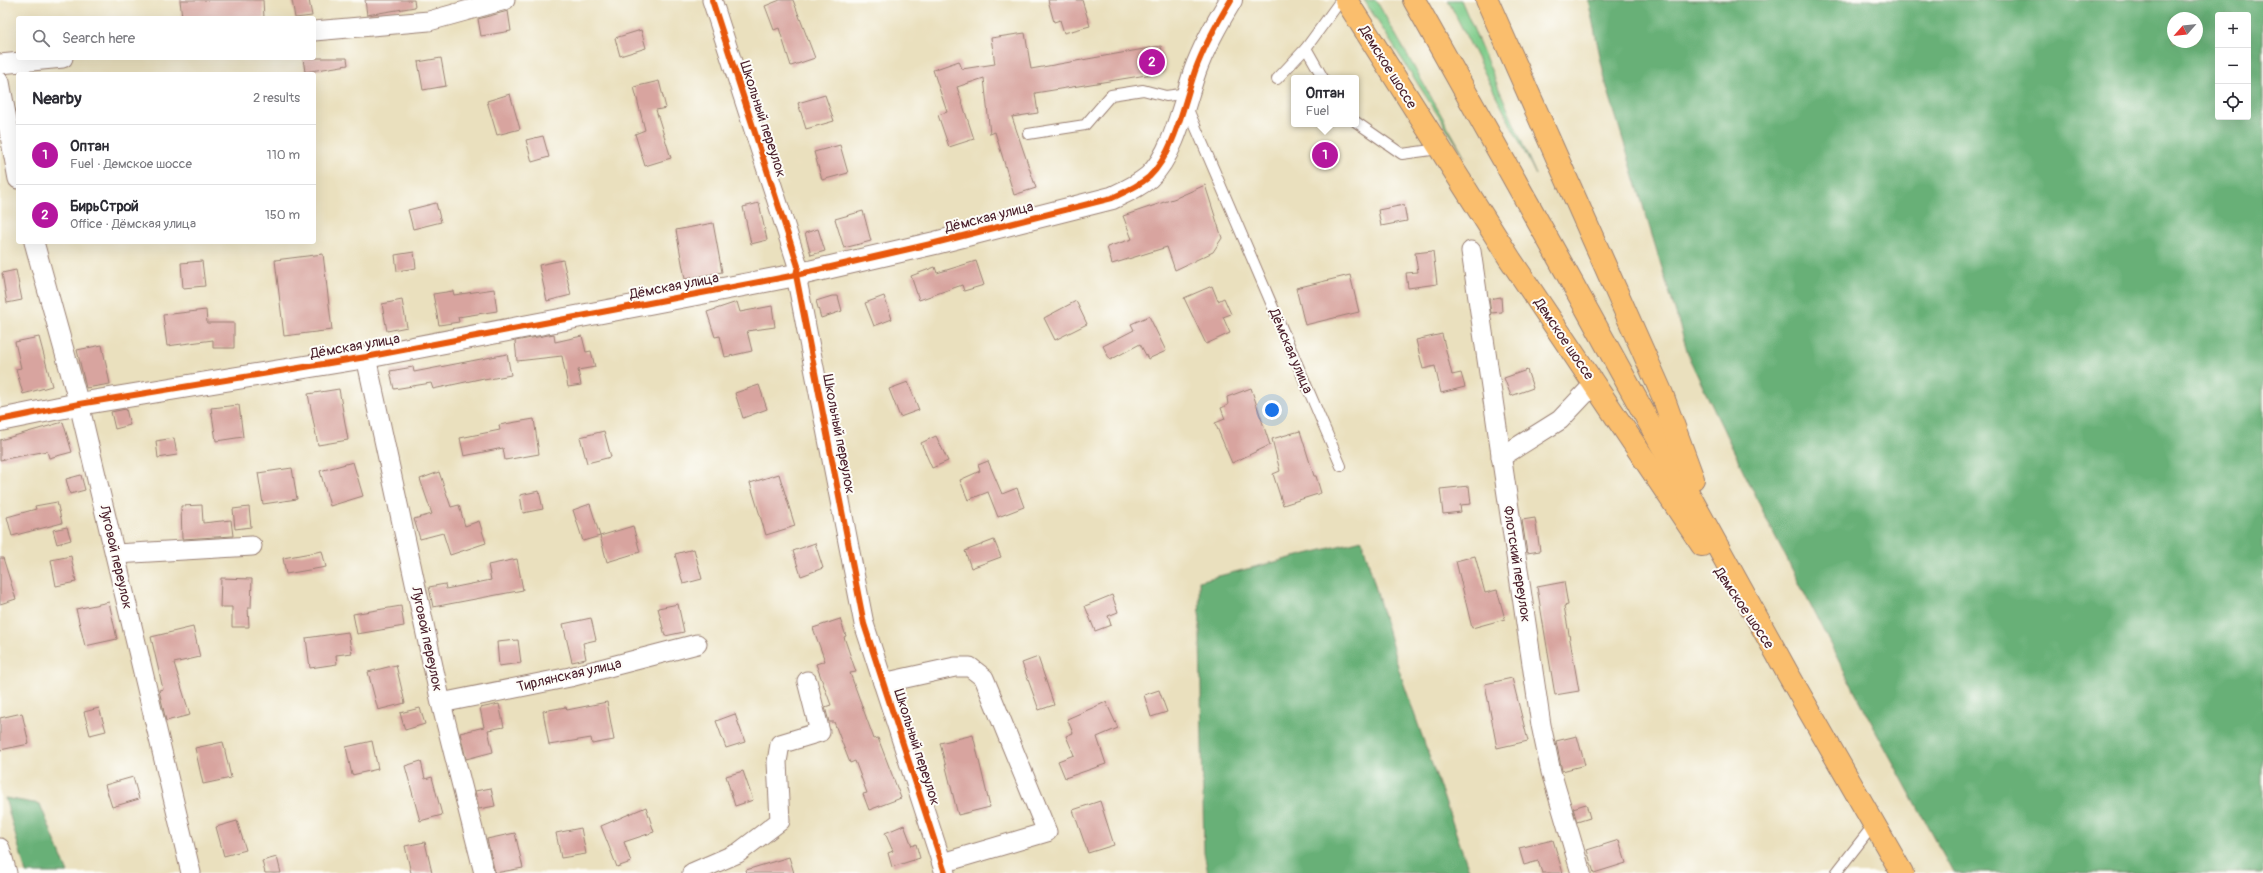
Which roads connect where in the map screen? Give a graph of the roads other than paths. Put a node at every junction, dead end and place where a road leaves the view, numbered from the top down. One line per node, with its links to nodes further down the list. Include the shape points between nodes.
1 (505, 0): 8 (street, via 429,21)
2 (712, 0): 22 (street, Школьный переулок, via 798,266)
3 (1231, 0): 15 (street, Дёмская улица, via 1207,45)
4 (1341, 0): 9 (lane)
5 (1346, 0): 18 (main road, Демское шоссе)
6 (1414, 0): 29 (main road, Демское шоссе)
7 (1487, 0): 29 (main road, via 1662,394)
8 (316, 31)
9 (1306, 48): 12 (lane); 13 (lane)
10 (42, 60): 11 (street)
11 (0, 64)
12 (1321, 75)
13 (1277, 79)
14 (0, 82): 19 (street)
15 (1187, 99): 17 (lane, via 1144,90 1111,95 1085,125); 22 (street, Дёмская улица, via 1176,132 1159,164 1150,176 1134,189 1083,206); 28 (lane, Дёмская улица)
16 (1359, 124): 18 (lane, via 1402,154)
17 (1028, 134)
18 (1439, 149): 24 (main road, Демское шоссе)
19 (16, 168)
20 (35, 244): 25 (street, Луговой переулок)
21 (1471, 250): 27 (street, Флотский переулок)
22 (796, 275): 23 (street, Дёмская улица); 35 (street, Школьный переулок, via 864,624)
23 (366, 357): 25 (street, Дёмская улица); 36 (street, Луговой переулок)
24 (1594, 384): 27 (street, via 1560,420); 33 (main road, Демское шоссе)
25 (79, 404): 26 (street, Дёмская улица); 31 (street, Луговой переулок)
26 (0, 420)
27 (1501, 457): 44 (street, Флотский переулок, via 1541,725 1553,780)
28 (1340, 466)
29 (1716, 542): 33 (main road, Демское шоссе)
30 (252, 546): 31 (street)
31 (116, 554): 41 (street, Луговой переулок)
32 (697, 644): 36 (street, Тирлянская улица, via 570,677)
33 (1788, 674): 37 (main road, Демское шоссе)
34 (807, 681): 43 (street, via 820,732 780,744 777,762 780,820 738,853)
35 (884, 683): 39 (street, Школьный переулок); 39 (street, via 955,667 970,667 984,678 1047,832)
36 (441, 703): 42 (street, Луговой переулок)
37 (1875, 823): 45 (lane); 46 (main road, Демское шоссе)
38 (0, 848): 40 (street)
39 (944, 868)
40 (7, 873)
41 (191, 873)
42 (484, 873)
43 (692, 873)
44 (1581, 873)
45 (1836, 873)
46 (1902, 873)

